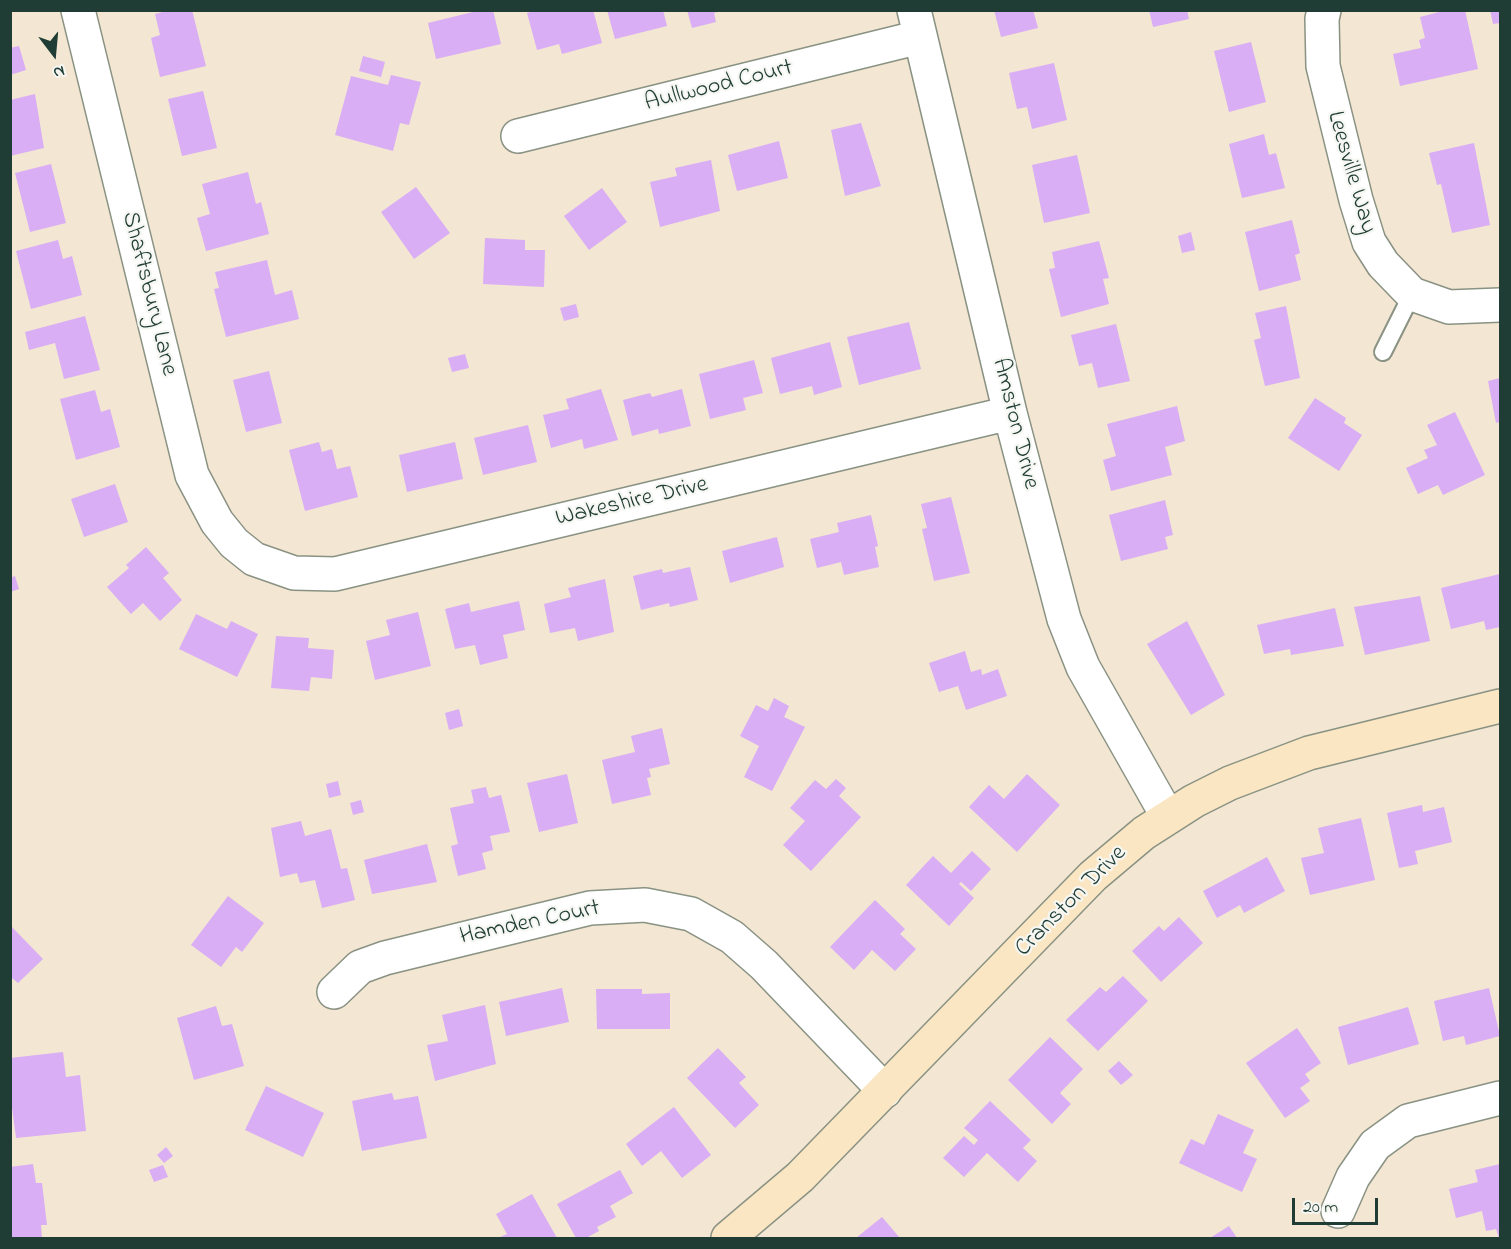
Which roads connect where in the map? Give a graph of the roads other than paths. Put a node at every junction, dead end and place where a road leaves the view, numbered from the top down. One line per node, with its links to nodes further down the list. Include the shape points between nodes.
1 (78, 10): 9 (street, Shaftsbury Lane, via 192,475 217,522)
2 (1323, 15): 5 (street, Leesville Way, via 1323,66 1361,222 1383,264)
3 (917, 24): 4 (street, Aullwood Court); 8 (street, Amston Drive)
4 (518, 136)
5 (1412, 294): 6 (street, Leesville Way, via 1449,307); 7 (lane)
6 (1500, 305)
7 (1383, 352)
8 (1010, 413): 9 (street, Wakeshire Drive, via 335,574 294,573); 11 (street, Amston Drive, via 1064,619 1083,667)
9 (254, 559)
10 (1500, 706): 11 (street, Cranston Drive, via 1310,753 1230,783)
11 (1168, 818): 13 (street, Cranston Drive, via 1119,852 1093,876)
12 (334, 992): 13 (street, Hamden Court, via 360,967 385,958 590,908 645,905 691,914 732,937)
13 (885, 1091): 16 (street, Cranston Drive)
14 (1500, 1098): 15 (street, via 1408,1121 1375,1145 1353,1177)
15 (1338, 1211)
16 (742, 1235)

